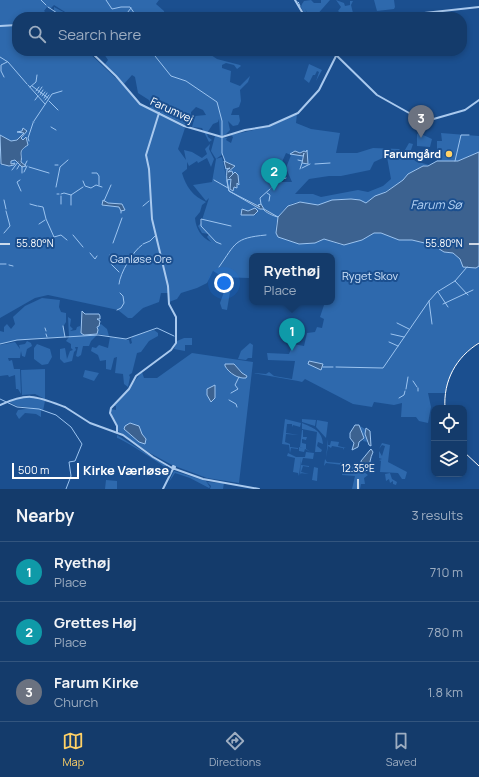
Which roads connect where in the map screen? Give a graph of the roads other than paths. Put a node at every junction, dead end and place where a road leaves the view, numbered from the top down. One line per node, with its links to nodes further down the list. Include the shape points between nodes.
1 (295, 0): 3 (street)
2 (479, 7): 4 (street)
3 (302, 12)
4 (434, 12)
5 (0, 26): 6 (street)
6 (12, 26)
7 (95, 56): 11 (street, Farumvej, via 137,101)
8 (336, 56): 11 (street, Farumvej, via 319,90 298,113 272,125 222,137 184,126)
9 (337, 56): 10 (street, via 377,95 414,116 431,120 465,110)
10 (479, 100)
11 (159, 113): 14 (street, via 146,155 152,219 168,286 169,304 176,317 176,342 171,350 138,374 129,389 111,408 110,413 117,426)
12 (0, 405): 13 (street, via 30,395 66,407 86,421)
13 (106, 430): 14 (street); 15 (street)
14 (116, 432): 15 (street)
15 (132, 442): 16 (street)
16 (173, 468): 17 (street); 18 (street, via 203,479)
17 (163, 489)
18 (259, 489)

